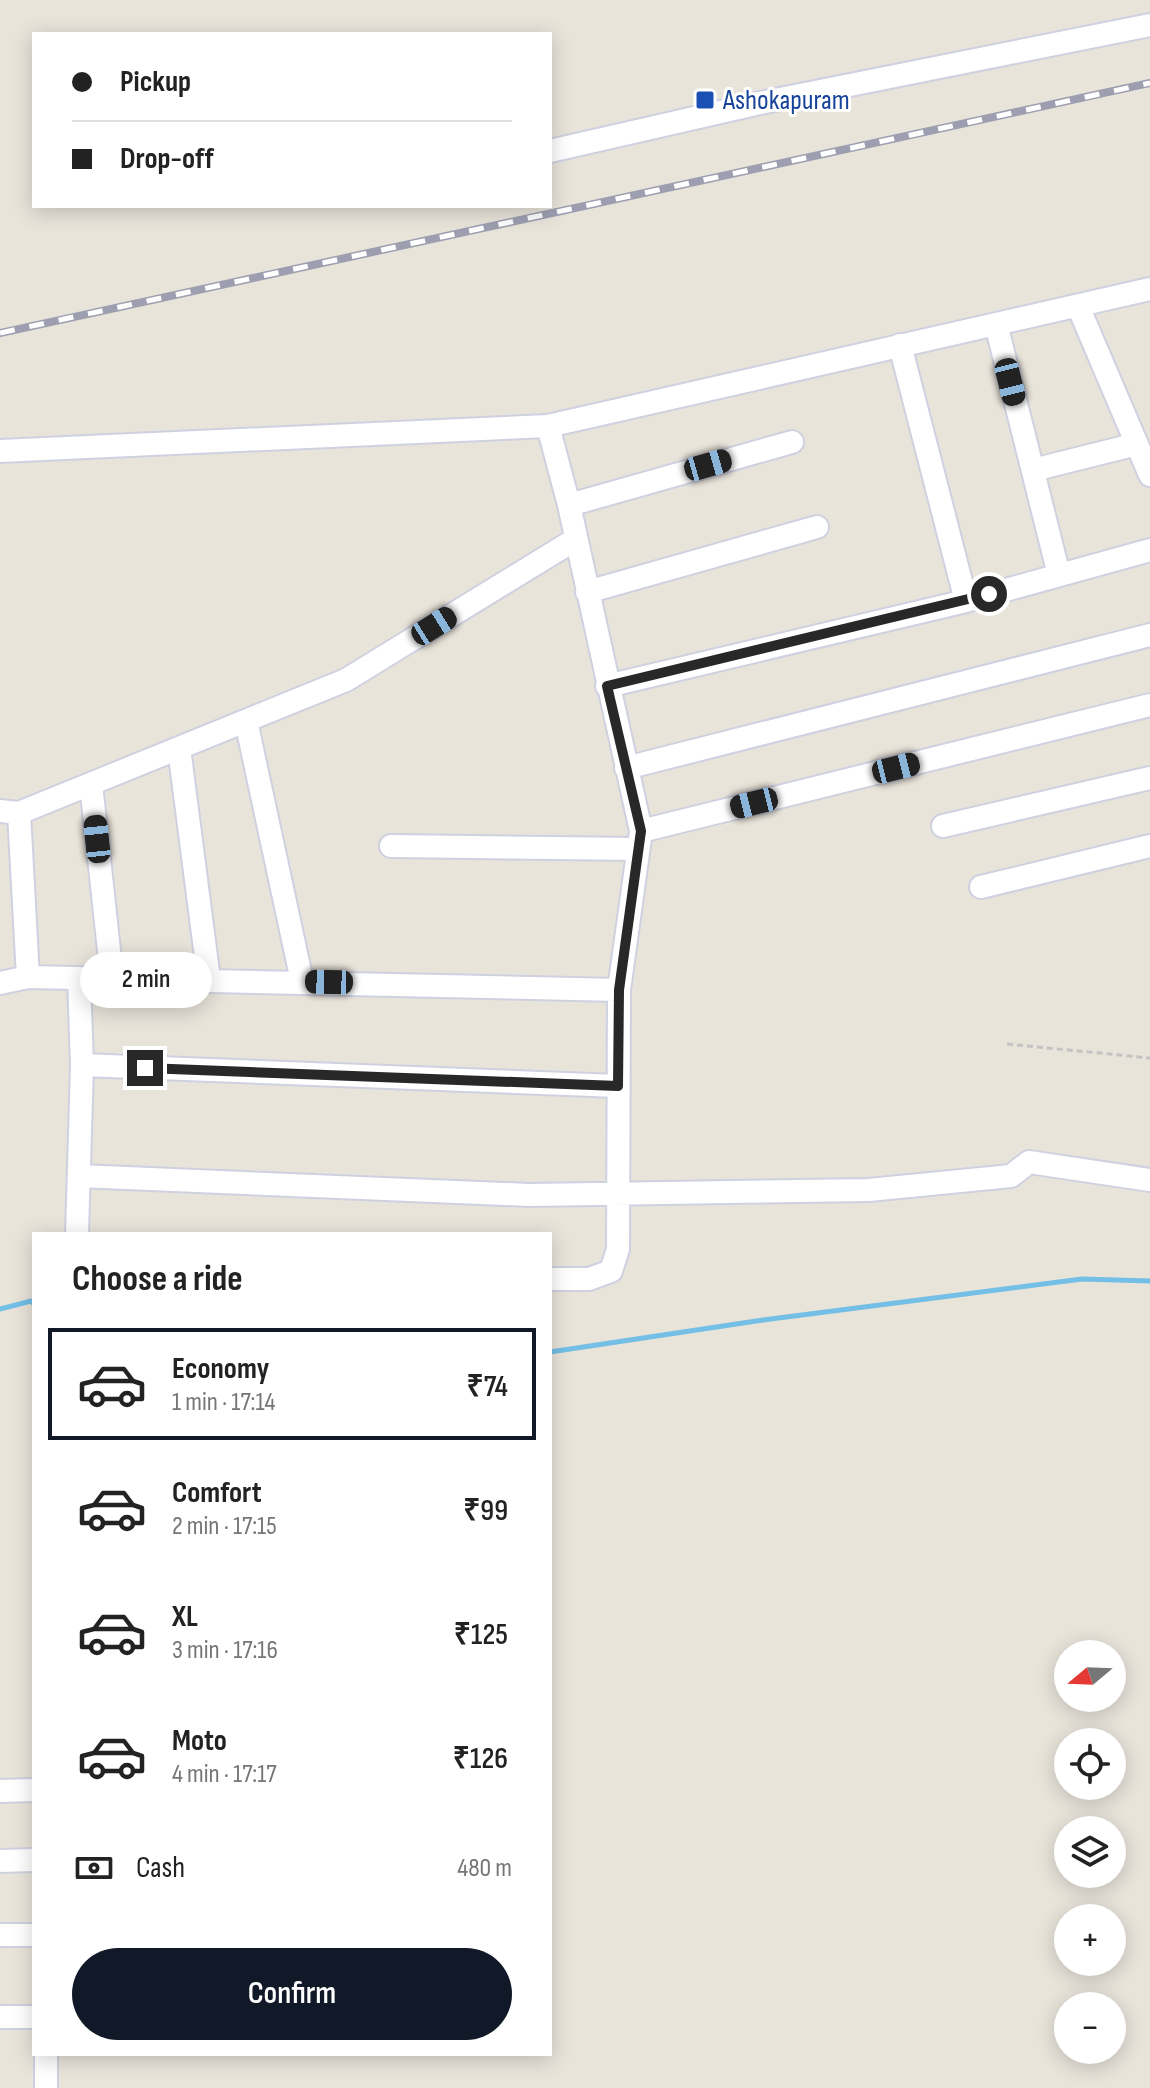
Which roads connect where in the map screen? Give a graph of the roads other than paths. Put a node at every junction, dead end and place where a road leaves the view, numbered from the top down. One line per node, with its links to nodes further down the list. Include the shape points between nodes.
1 (1150, 25): 2 (street)
2 (552, 151)
3 (1150, 289): 4 (street)
4 (1078, 306): 5 (street); 9 (street)
5 (996, 324): 6 (street); 11 (street)
6 (900, 345): 7 (street); 19 (street)
7 (548, 426): 10 (street); 13 (street)
8 (792, 442): 13 (street)
9 (1137, 444): 11 (street); 12 (street)
10 (0, 451)
11 (1033, 470): 17 (street)
12 (1150, 475)
13 (569, 505): 15 (street)
14 (817, 527): 18 (street)
15 (576, 539): 18 (street); 23 (street, via 346,680)
16 (1150, 550): 17 (street)
17 (1059, 575): 19 (street)
18 (587, 592): 21 (street)
19 (966, 601): 21 (street)
20 (1150, 635): 25 (street)
21 (607, 686): 25 (street)
22 (1150, 705): 30 (street)
23 (246, 721): 24 (street); 38 (street)
24 (179, 748): 27 (street); 37 (street)
25 (626, 768): 30 (street)
26 (1150, 778): 29 (street)
27 (91, 784): 28 (street); 36 (street)
28 (9, 812): 34 (street)
29 (943, 826)
30 (640, 840): 31 (street); 40 (street)
31 (391, 846)
32 (1150, 846): 33 (street)
33 (981, 887)
34 (28, 977): 35 (street); 39 (street)
35 (79, 978): 36 (street); 41 (street)
36 (112, 978): 37 (street)
37 (209, 980): 38 (street)
38 (302, 981): 40 (street)
39 (0, 983)
40 (619, 990): 42 (street)
41 (82, 1065): 42 (street); 43 (street)
42 (618, 1086): 45 (street)
43 (79, 1176): 45 (street); 46 (street)
44 (1150, 1180): 45 (street, via 1029,1162 1011,1176 869,1190)
45 (618, 1194): 47 (street, via 618,1249 611,1271 589,1279)
46 (77, 1232)
47 (552, 1279)
48 (32, 1790): 49 (street)
49 (0, 1791)
50 (32, 1860): 51 (street)
51 (0, 1861)
52 (0, 1935): 53 (street)
53 (32, 1935)
54 (0, 2017): 55 (street)
55 (32, 2017)
56 (46, 2056): 57 (street)
57 (46, 2088)

